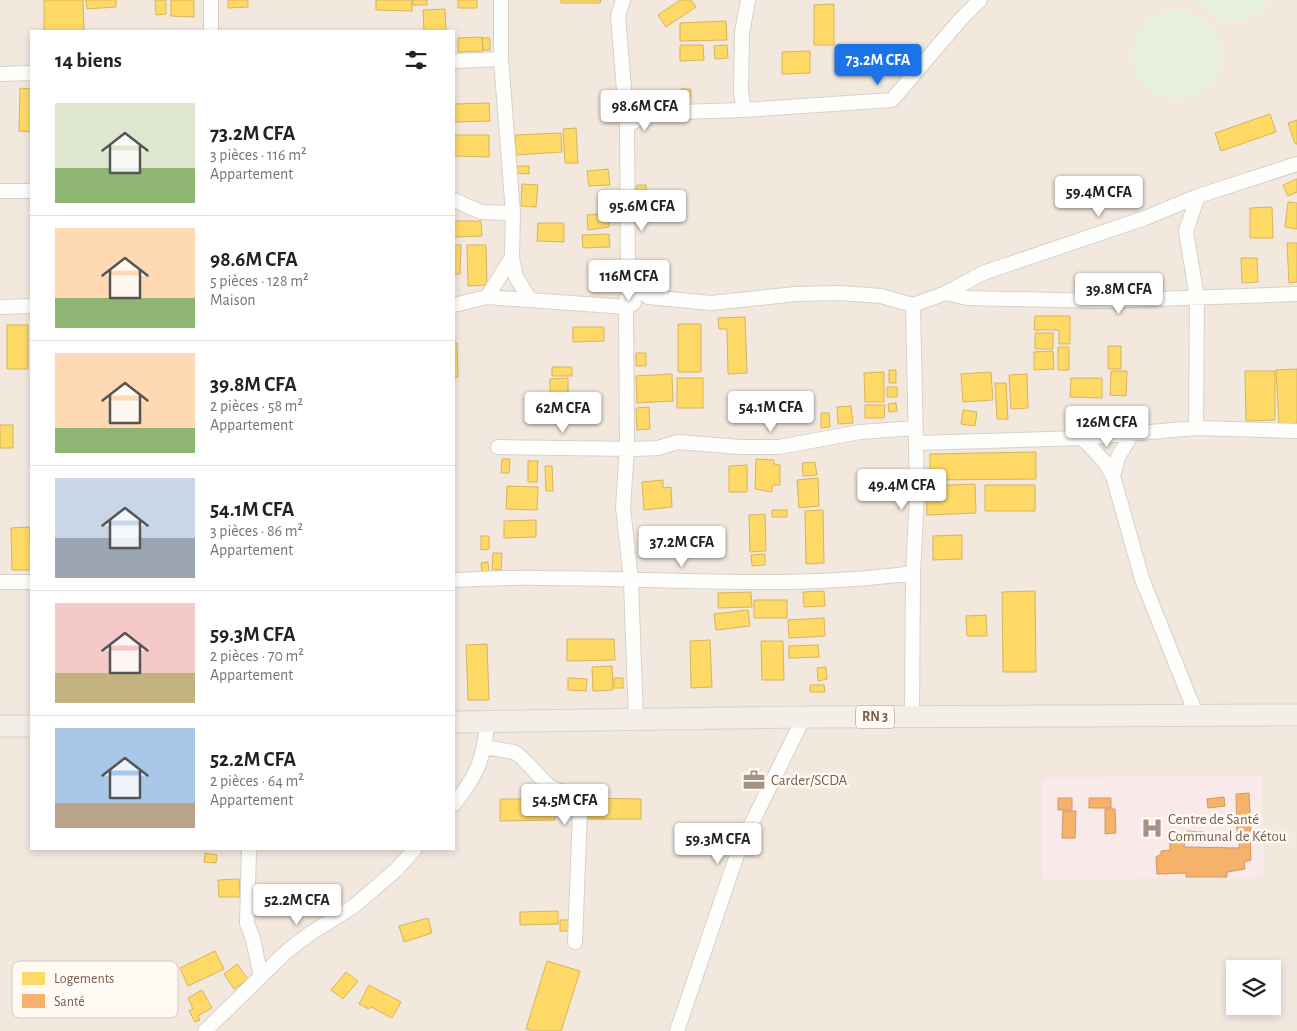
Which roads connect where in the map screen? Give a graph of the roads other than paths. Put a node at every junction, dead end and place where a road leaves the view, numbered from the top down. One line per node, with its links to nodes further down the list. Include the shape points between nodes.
1 (211, 0): 8 (street)
2 (501, 0): 9 (street)
3 (623, 0): 14 (street, via 618,16)
4 (748, 0): 13 (street, via 742,33)
5 (966, 0): 7 (street)
6 (980, 0): 7 (street)
7 (960, 20): 16 (street, via 892,100)
8 (211, 30)
9 (501, 59): 10 (street); 24 (street)
10 (455, 61)
11 (30, 73): 12 (street)
12 (0, 74)
13 (741, 92): 15 (street); 16 (street)
14 (626, 99): 17 (street); 18 (street)
15 (726, 109): 16 (street); 17 (street)
16 (744, 110)
17 (647, 113): 18 (street)
18 (626, 126): 26 (street)
19 (1297, 164): 22 (street)
20 (0, 191): 21 (street)
21 (30, 191)
22 (1198, 196): 27 (street, via 1145,218 983,273); 31 (street, via 1186,231)
23 (455, 200): 24 (street, via 481,212)
24 (513, 213): 25 (street)
25 (512, 257): 29 (street); 32 (street, via 516,277)
26 (628, 282): 30 (street); 37 (street)
27 (946, 293): 31 (street, via 967,298 1021,300); 34 (street)
28 (1297, 294): 31 (street)
29 (486, 297): 32 (street); 33 (street)
30 (648, 297): 34 (street, via 711,303 796,294 840,294 881,296); 37 (street)
31 (1197, 298): 39 (street)
32 (530, 300): 37 (street)
33 (455, 305)
34 (913, 305): 38 (street)
35 (0, 306): 36 (street)
36 (30, 306)
37 (626, 307): 45 (street)
38 (915, 428): 43 (street); 45 (street, via 860,432 779,447 678,442 658,448)
39 (1196, 428): 40 (street); 41 (street)
40 (1297, 431)
41 (1132, 434): 42 (street); 46 (street, via 1118,457)
42 (1082, 438): 43 (street); 46 (street, via 1104,461)
43 (917, 443): 47 (street)
44 (498, 448): 45 (street)
45 (627, 449): 49 (street, via 623,507)
46 (1113, 476): 52 (street, via 1142,579)
47 (913, 573): 49 (street, via 862,580 719,584); 55 (street)
48 (455, 580): 49 (street)
49 (631, 581): 56 (street)
50 (0, 582): 51 (street)
51 (30, 582)
52 (1196, 714): 53 (main road, RN 3); 55 (main road, RN 3)
53 (1297, 715)
54 (804, 717): 55 (main road, RN 3); 56 (main road, RN 3); 68 (street, via 739,849)
55 (912, 717)
56 (636, 720): 58 (main road, RN 3)
57 (455, 722): 58 (main road, RN 3)
58 (488, 722): 61 (street)
59 (0, 726): 60 (main road)
60 (30, 726)
61 (484, 747): 62 (street, via 473,780); 65 (street, via 514,752 549,786 572,797 578,804)
62 (455, 803)
63 (249, 850): 66 (street, via 247,923)
64 (414, 850): 66 (street, via 354,906 308,935)
65 (575, 942)
66 (260, 977): 67 (street)
67 (204, 1031)
68 (677, 1031)

